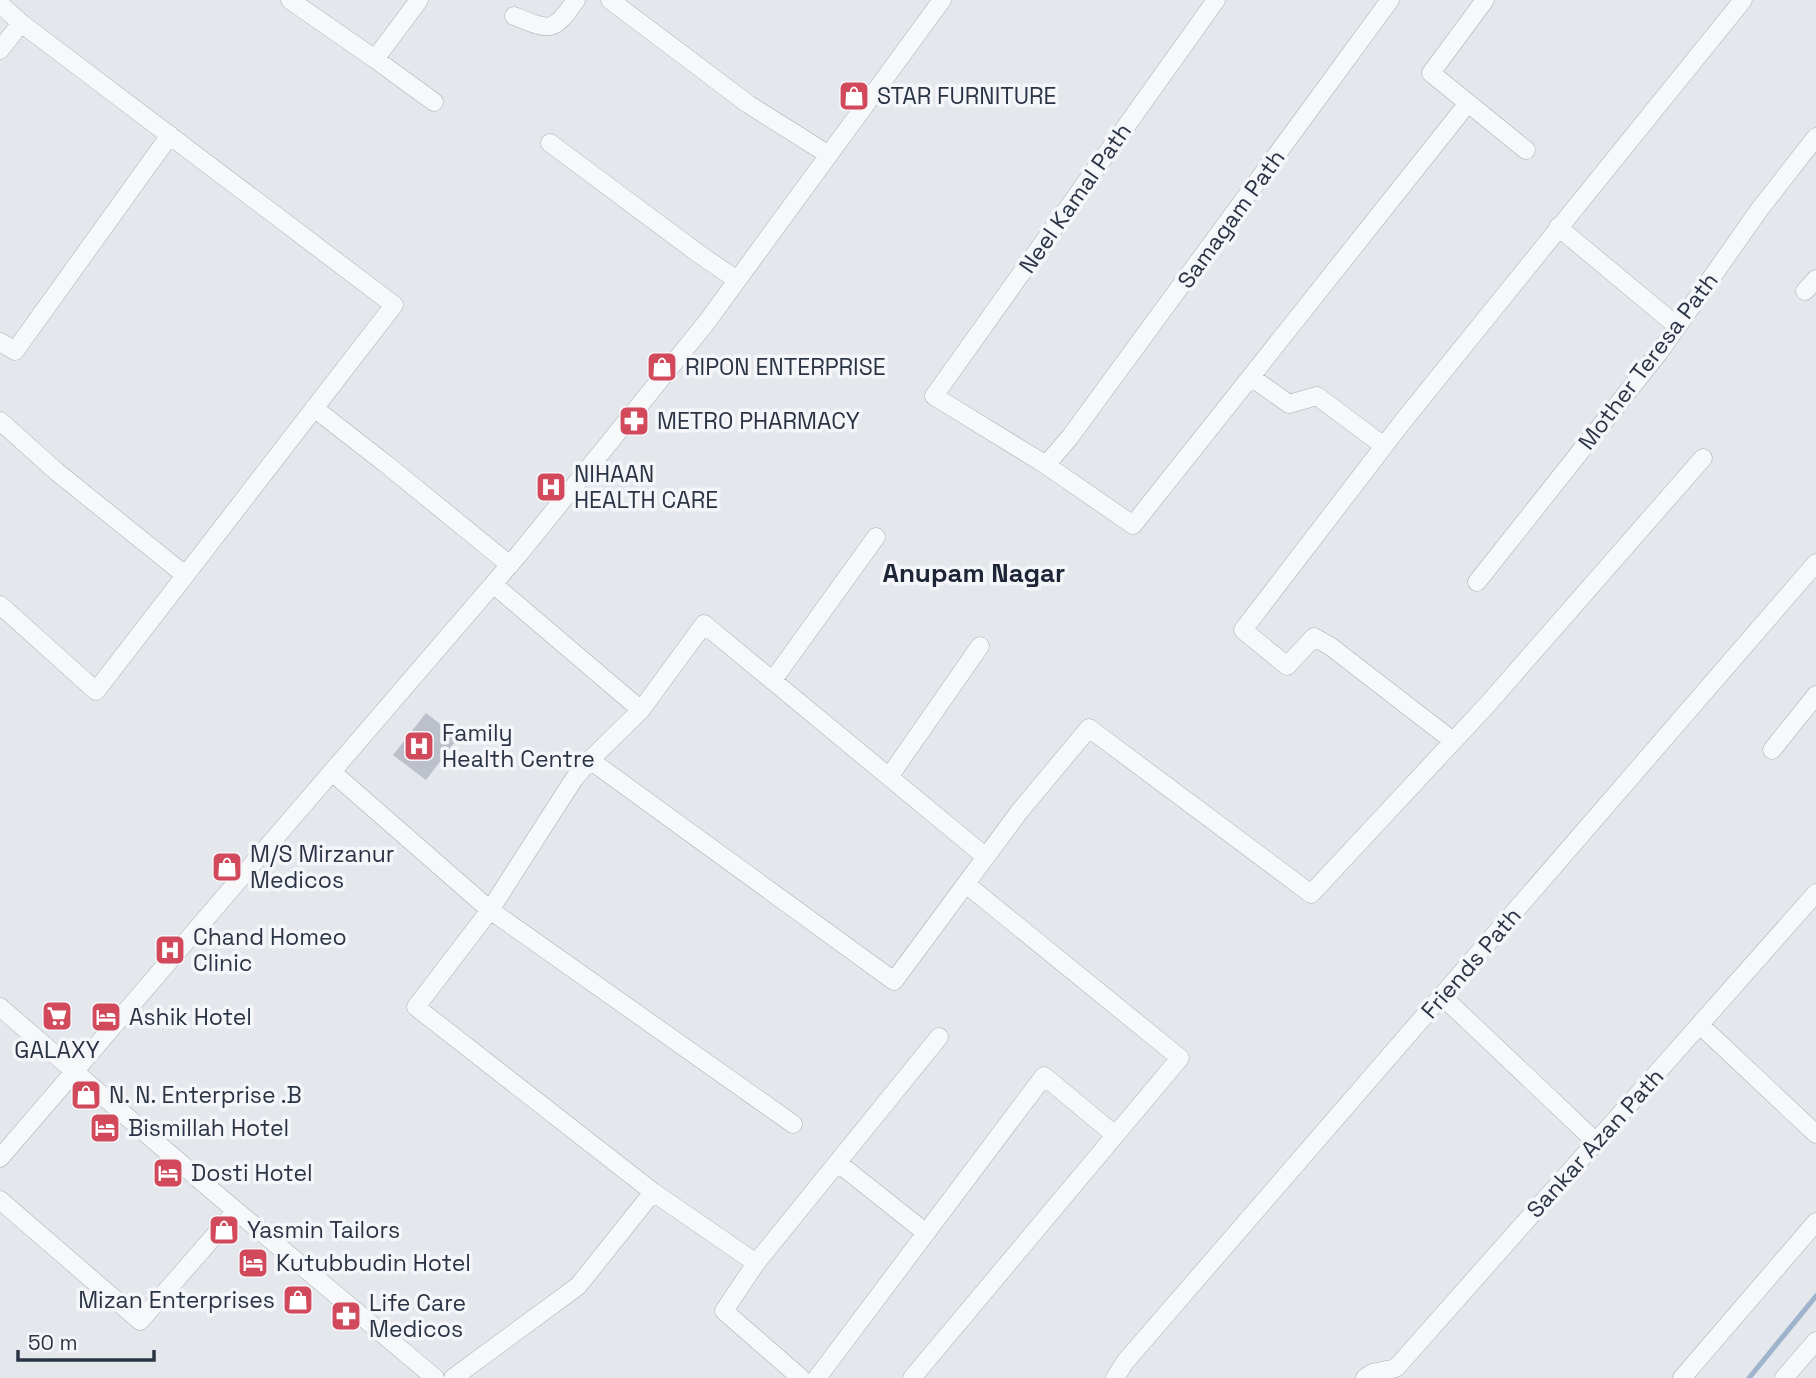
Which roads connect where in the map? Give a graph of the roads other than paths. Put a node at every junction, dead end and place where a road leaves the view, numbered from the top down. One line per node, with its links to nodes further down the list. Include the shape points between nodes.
1 (290, 0): 14 (street)
2 (419, 0): 14 (street)
3 (576, 0): 11 (street, via 561,22 549,28)
4 (610, 0): 21 (street, via 748,104)
5 (942, 0): 21 (street)
6 (1216, 0): 31 (street, Neel Kamal Path, via 934,396)
7 (1390, 0): 31 (street, Samagam Path)
8 (1485, 0): 16 (street, via 1432,73)
9 (1743, 0): 22 (street)
10 (0, 4): 12 (street)
11 (514, 16)
12 (21, 23): 13 (street); 17 (street)
13 (0, 50)
14 (375, 59): 15 (street)
15 (434, 102)
16 (1468, 103): 20 (street); 26 (street)
17 (170, 135): 25 (street, via 15,351); 27 (street, via 394,305)
18 (1816, 137): 24 (street, Mother Teresa Path)
19 (550, 143): 23 (street)
20 (1526, 150)
21 (828, 155): 23 (street)
22 (1558, 228): 24 (street); 29 (street)
23 (737, 281): 34 (street)
24 (1677, 326): 36 (street, Mother Teresa Path)
25 (0, 342)
26 (1251, 377): 29 (street, via 1289,404 1317,396); 31 (street, via 1133,525)
27 (314, 408): 34 (street); 35 (street)
28 (0, 421): 35 (street)
29 (1384, 446): 43 (street, via 1243,630 1287,666 1314,637)
30 (1703, 458): 43 (street)
31 (1046, 465)
32 (876, 537): 40 (street)
33 (1816, 563): 52 (street, Friends Path)
34 (510, 565): 37 (street)
35 (185, 575): 38 (street, via 96,691)
36 (1476, 582)
37 (493, 584): 42 (street); 46 (street)
38 (0, 605)
39 (980, 646): 47 (street)
40 (773, 680): 42 (street, via 705,624); 47 (street)
41 (1816, 695): 44 (street)
42 (641, 710): 45 (street)
43 (1453, 741): 48 (street, via 1311,894 1089,728)
44 (1772, 750)
45 (590, 760): 49 (street, via 894,981); 51 (street)
46 (332, 772): 51 (street); 56 (street)
47 (889, 776): 48 (street)
48 (986, 857): 49 (street)
49 (966, 884): 59 (street, via 1180,1058)
50 (1816, 893): 54 (street, Sankar Azan Path)
51 (490, 910): 57 (street); 63 (street, via 416,1007)
52 (1443, 997): 60 (street); 77 (street, Friends Path)
53 (0, 1007): 56 (street)
54 (1700, 1025): 58 (street); 60 (street, Sankar Azan Path)
55 (939, 1037): 62 (street)
56 (74, 1072): 61 (street); 65 (street)
57 (793, 1124)
58 (1816, 1134)
59 (1115, 1135): 67 (street, via 1044,1076); 76 (street)
60 (1596, 1142): 70 (street, Sankar Azan Path, via 1396,1368)
61 (0, 1158)
62 (838, 1163): 67 (street); 68 (street)
63 (653, 1192): 68 (street); 73 (street, via 578,1286)
64 (0, 1200): 65 (street, via 140,1321)
65 (236, 1211): 72 (street)
66 (1816, 1222): 78 (street)
67 (926, 1232): 75 (street)
68 (756, 1263): 74 (street, via 724,1311)
69 (1816, 1341): 71 (street)
70 (1371, 1376)
71 (1786, 1377)
72 (435, 1378)
73 (453, 1378)
74 (801, 1378)
75 (817, 1378)
76 (912, 1378)
77 (1115, 1378)
78 (1682, 1378)

